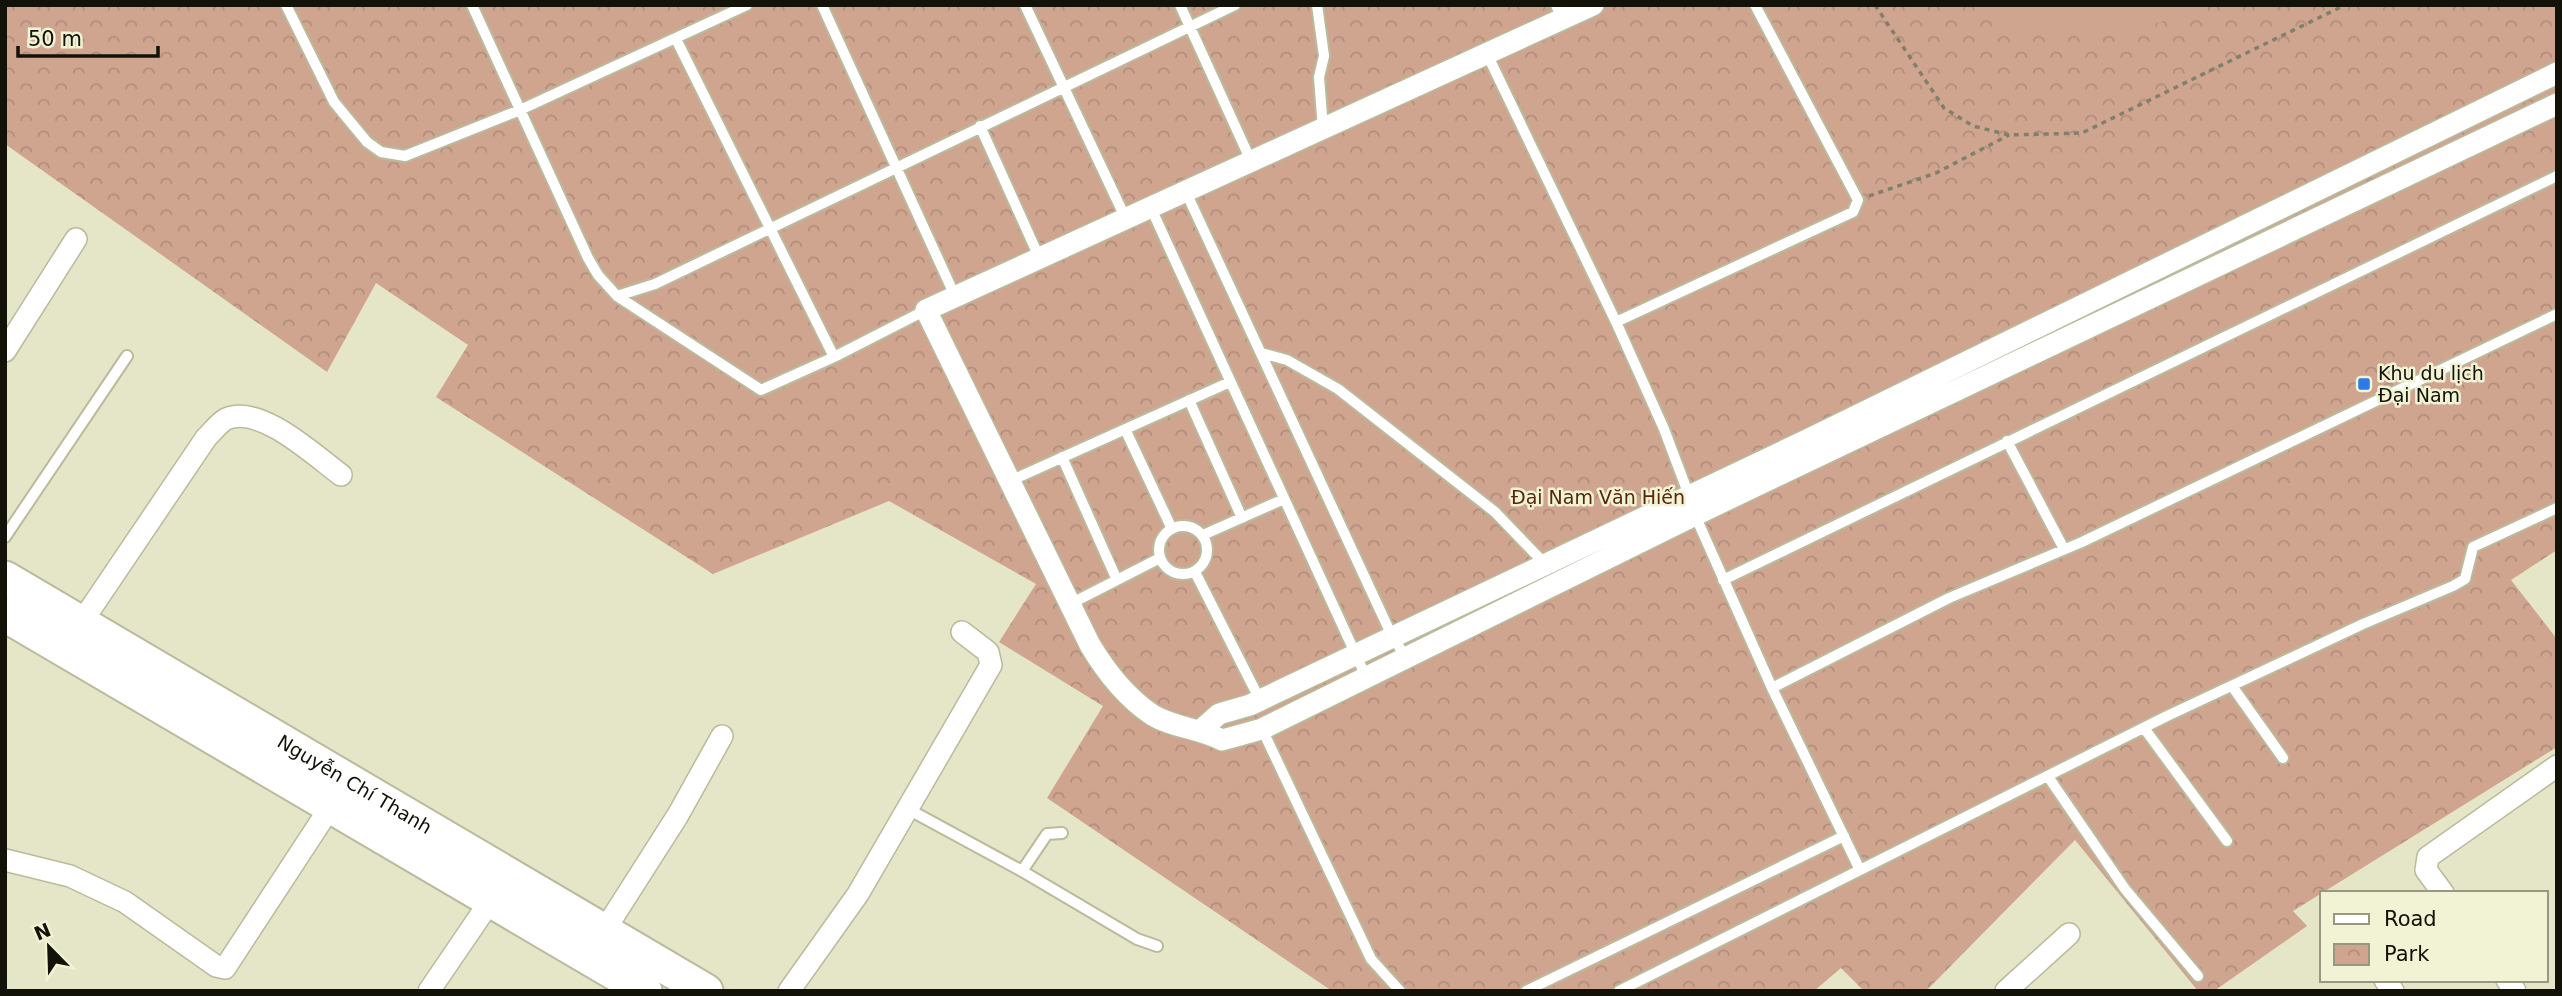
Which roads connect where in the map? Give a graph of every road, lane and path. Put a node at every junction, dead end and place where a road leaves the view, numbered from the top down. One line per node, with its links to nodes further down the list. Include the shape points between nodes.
1 (286, 5): 20 (lane, via 334,102 381,152 405,156)
2 (472, 5): 20 (lane)
3 (747, 5): 15 (lane)
4 (821, 5): 25 (lane)
5 (1025, 5): 18 (lane)
6 (1180, 5): 14 (lane)
7 (1235, 5): 14 (lane)
8 (1318, 5): 22 (lane, via 1324,56 1319,76)
9 (1593, 5): 13 (street)
10 (1755, 5): 28 (lane)
11 (1875, 5): 23 (path, via 1944,108 1973,126)
12 (2344, 5): 23 (path, via 2082,133)
13 (1559, 12): 16 (street)
14 (1191, 26): 18 (lane); 24 (lane)
15 (676, 39): 20 (lane); 31 (lane)
16 (1486, 52): 22 (street); 38 (lane)
17 (2557, 74): 51 (street)
18 (1062, 87): 21 (lane); 30 (lane)
19 (2557, 104): 51 (street)
20 (520, 110): 34 (lane, via 588,258)
21 (980, 126): 25 (lane); 33 (lane)
22 (1322, 129): 24 (street)
23 (2009, 135): 28 (path, via 1936,173)
24 (1251, 161): 27 (street)
25 (895, 166): 31 (lane); 35 (lane)
26 (2557, 176): 46 (lane)
27 (1185, 190): 29 (street); 40 (lane)
28 (1858, 200): 38 (lane, via 1853,212)
29 (1150, 206): 30 (street); 43 (lane)
30 (1125, 218): 33 (street)
31 (769, 228): 34 (lane, via 655,284); 42 (lane)
32 (76, 239): 39 (street)
33 (1039, 257): 35 (street)
34 (617, 296): 42 (lane, via 761,390)
35 (955, 296): 36 (street)
36 (926, 310): 42 (lane); 49 (street)
37 (2557, 313): 57 (lane)
38 (1616, 322): 51 (lane)
39 (5, 351)
40 (1261, 353): 59 (lane, via 1287,360 1338,388 1495,512); 68 (lane)
41 (127, 356): 56 (lane)
42 (834, 357)
43 (1230, 382): 44 (lane); 50 (lane)
44 (1189, 400): 45 (lane); 53 (lane)
45 (1125, 429): 47 (lane); 54 (lane)
46 (2007, 441): 57 (lane); 63 (lane)
47 (1062, 457): 49 (lane); 62 (lane)
48 (341, 475): 66 (street, via 272,425 246,414 224,420 199,449)
49 (1010, 481): 64 (street)
50 (1284, 499): 53 (lane); 69 (lane)
51 (1692, 505): 59 (street); 63 (lane); 70 (street)
52 (2557, 508): 72 (lane, via 2473,547 2465,579 2453,586)
53 (1242, 518): 55 (lane)
54 (1172, 529): 55 (lane, via 1188,527); 58 (lane, via 1161,542)
55 (1203, 535): 60 (lane, via 1208,551)
56 (5, 537)
57 (2064, 549): 73 (lane, via 1948,598)
58 (1160, 558): 60 (lane, via 1178,574); 62 (lane)
59 (1545, 564): 68 (street)
60 (1195, 572): 74 (lane)
61 (5, 578): 66 (main road, Nguyễn Chí Thanh)
62 (1117, 580): 64 (lane)
63 (1723, 580): 73 (lane)
64 (1070, 604): 76 (street, via 1104,667 1132,696 1152,714)
65 (5, 615): 82 (main road, Nguyễn Chí Thanh)
66 (80, 623): 82 (main road, Nguyễn Chí Thanh)
67 (962, 632): 83 (street, via 988,652 990,665)
68 (1392, 636): 69 (street); 70 (lane)
69 (1355, 653): 71 (lane); 74 (street)
70 (1407, 659): 71 (street)
71 (1367, 679): 77 (street)
72 (2232, 686): 75 (lane); 79 (lane)
73 (1772, 688): 85 (lane)
74 (1260, 700): 76 (street, via 1219,714)
75 (2144, 728): 81 (lane); 86 (lane)
76 (1202, 729): 77 (street, via 1222,740)
77 (1262, 729): 100 (lane, via 1371,959)
78 (722, 736): 92 (street, via 678,816)
79 (2283, 758)
80 (2557, 766): 90 (street, via 2428,857 2427,870)
81 (2049, 778): 88 (lane); 95 (lane, via 2124,889)
82 (339, 793): 87 (street, via 225,968 125,902 70,876); 91 (main road, Nguyễn Chí Thanh); 92 (main road, Nguyễn Chí Thanh)
83 (906, 808): 89 (lane); 99 (street, via 858,894)
84 (1062, 834): 89 (lane, via 1047,834)
85 (1844, 836): 88 (lane); 101 (lane)
86 (2227, 841)
87 (5, 860)
88 (1860, 870): 102 (lane)
89 (1022, 871): 94 (lane, via 1137,939)
90 (2442, 891)
91 (491, 900): 96 (street); 97 (main road, Nguyễn Chí Thanh)
92 (604, 931): 98 (main road, Nguyễn Chí Thanh)
93 (2069, 934): 103 (street)
94 (1157, 946)
95 (2197, 976)
96 (429, 991)
97 (645, 991)
98 (706, 991)
99 (789, 991)
100 (1399, 991)
101 (1525, 991)
102 (1619, 991)
103 (2006, 991)

